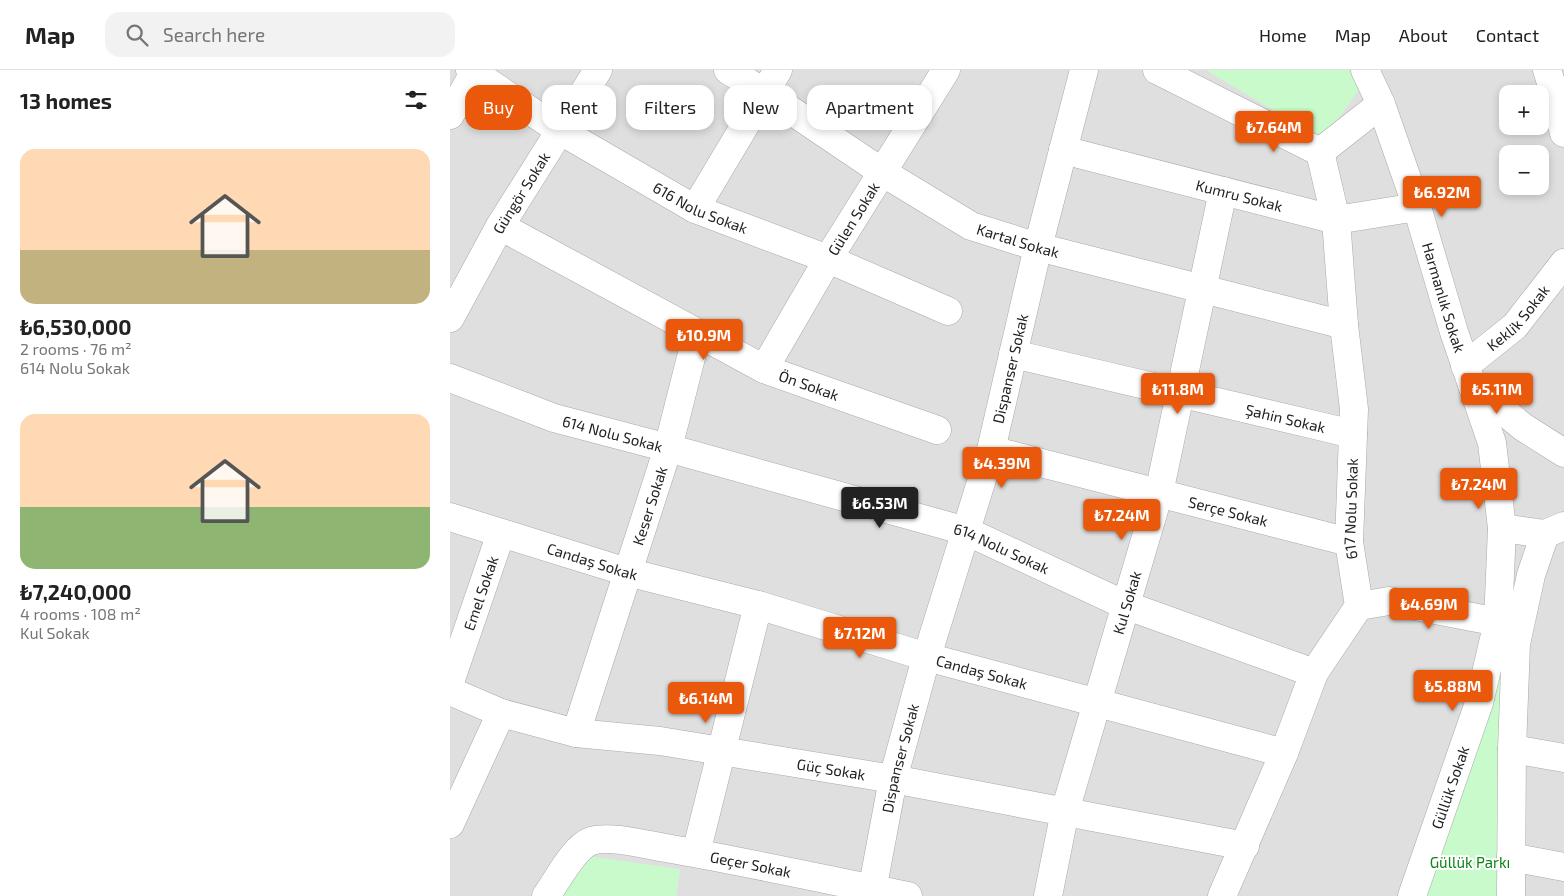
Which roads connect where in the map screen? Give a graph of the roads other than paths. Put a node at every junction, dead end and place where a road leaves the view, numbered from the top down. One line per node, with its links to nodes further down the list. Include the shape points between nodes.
1 (598, 70): 10 (street, Güngör Sokak)
2 (728, 70): 9 (street, Kartal Sokak)
3 (946, 70): 18 (street, Gülen Sokak)
4 (1084, 70): 16 (street, Dispanser Sokak)
5 (1157, 70): 17 (street)
6 (1365, 70): 11 (street, Harmanlık Sokak)
7 (1547, 70): 15 (street)
8 (472, 71): 12 (street); 13 (street, 616 Nolu Sokak)
9 (772, 81): 18 (street, Kartal Sokak); 21 (street)
10 (588, 85)
11 (1381, 104): 17 (street); 20 (street, Harmanlık Sokak)
12 (450, 115)
13 (542, 118)
14 (560, 130): 21 (street, 616 Nolu Sokak); 23 (street, Güngör Sokak)
15 (1564, 133)
16 (1063, 150): 19 (street, Kumru Sokak); 24 (street, Dispanser Sokak)
17 (1320, 152): 22 (street, 617 Nolu Sokak)
18 (882, 172): 24 (street, Kartal Sokak, via 971,226); 25 (street, Gülen Sokak)
19 (1223, 191): 22 (street, Kumru Sokak); 27 (street, Kul Sokak)
20 (1417, 207): 22 (street, Kumru Sokak); 34 (street, Harmanlık Sokak)
21 (695, 209): 25 (street, 616 Nolu Sokak)
22 (1336, 220): 30 (street, 617 Nolu Sokak)
23 (500, 226): 29 (street, Güngör Sokak); 31 (street, Ön Sokak)
24 (1038, 247): 27 (street, Kartal Sokak); 32 (street, Dispanser Sokak)
25 (828, 259): 28 (street, 616 Nolu Sokak); 33 (street, Gülen Sokak)
26 (1564, 264): 34 (street, Keklik Sokak, via 1515,326)
27 (1203, 289): 30 (street, Kartal Sokak); 36 (street, Kul Sokak)
28 (948, 311)
29 (450, 318)
30 (1344, 325): 39 (street, 617 Nolu Sokak, via 1354,410)
31 (696, 334): 33 (street, Ön Sokak); 41 (street, Keser Sokak)
32 (1013, 354): 36 (street, Şahin Sokak); 42 (street, Dispanser Sokak)
33 (764, 369): 38 (street, Ön Sokak)
34 (1468, 375): 37 (street); 40 (street, Harmanlık Sokak)
35 (450, 378): 41 (street, 614 Nolu Sokak, via 554,418)
36 (1180, 393): 39 (street, Şahin Sokak); 44 (street, Kul Sokak)
37 (1523, 427): 40 (street); 43 (street)
38 (937, 430)
39 (1353, 434): 50 (street, 617 Nolu Sokak)
40 (1492, 443): 46 (street, Harmanlık Sokak)
41 (668, 448): 48 (street, 614 Nolu Sokak); 51 (street, Keser Sokak)
42 (992, 450): 44 (street, Serçe Sokak); 48 (street, Dispanser Sokak)
43 (1564, 454)
44 (1159, 493): 50 (street, Serçe Sokak); 53 (street, Kul Sokak)
45 (450, 518): 49 (street, Candaş Sokak)
46 (1502, 528): 47 (street); 55 (street, Güllük Sokak)
47 (1555, 530): 63 (street, via 1530,575 1516,644)
48 (966, 531): 53 (street, 614 Nolu Sokak); 56 (street, Dispanser Sokak)
49 (501, 533): 51 (street, Candaş Sokak); 58 (street, Emel Sokak)
50 (1349, 542): 54 (street, 617 Nolu Sokak)
51 (626, 572): 52 (street, Candaş Sokak); 62 (street, Keser Sokak)
52 (758, 605): 56 (street, Candaş Sokak); 64 (street)
53 (1125, 605): 57 (street, 614 Nolu Sokak); 60 (street, Kul Sokak)
54 (1359, 606): 55 (street, via 1388,601); 57 (street)
55 (1498, 622): 79 (street, Güllük Sokak, via 1479,703)
56 (927, 657): 60 (street, Candaş Sokak); 67 (street, Dispanser Sokak)
57 (1314, 673): 65 (street)
58 (450, 682)
59 (450, 691): 61 (street, Güç Sokak)
60 (1096, 703): 65 (street, Candaş Sokak); 68 (street, Kul Sokak)
61 (501, 713): 62 (street, Güç Sokak); 69 (street)
62 (576, 733): 64 (street, Güç Sokak)
63 (1512, 749): 66 (street); 72 (street)
64 (721, 751): 67 (street, Güç Sokak); 71 (street)
65 (1284, 753): 70 (street)
66 (1564, 758)
67 (893, 779): 68 (street, Güç Sokak); 74 (street, Dispanser Sokak)
68 (1065, 812): 70 (street, Güç Sokak); 77 (street, Kul Sokak)
69 (450, 824)
70 (1245, 846): 78 (street)
71 (696, 853): 74 (street, Geçer Sokak); 75 (street, Geçer Sokak, via 622,840 592,841 580,847)
72 (1511, 857): 73 (street); 80 (street)
73 (1564, 867)
74 (872, 892): 76 (street, Geçer Sokak)
75 (546, 896)
76 (908, 896)
77 (1048, 896)
78 (1222, 896)
79 (1412, 896)
80 (1511, 896)

